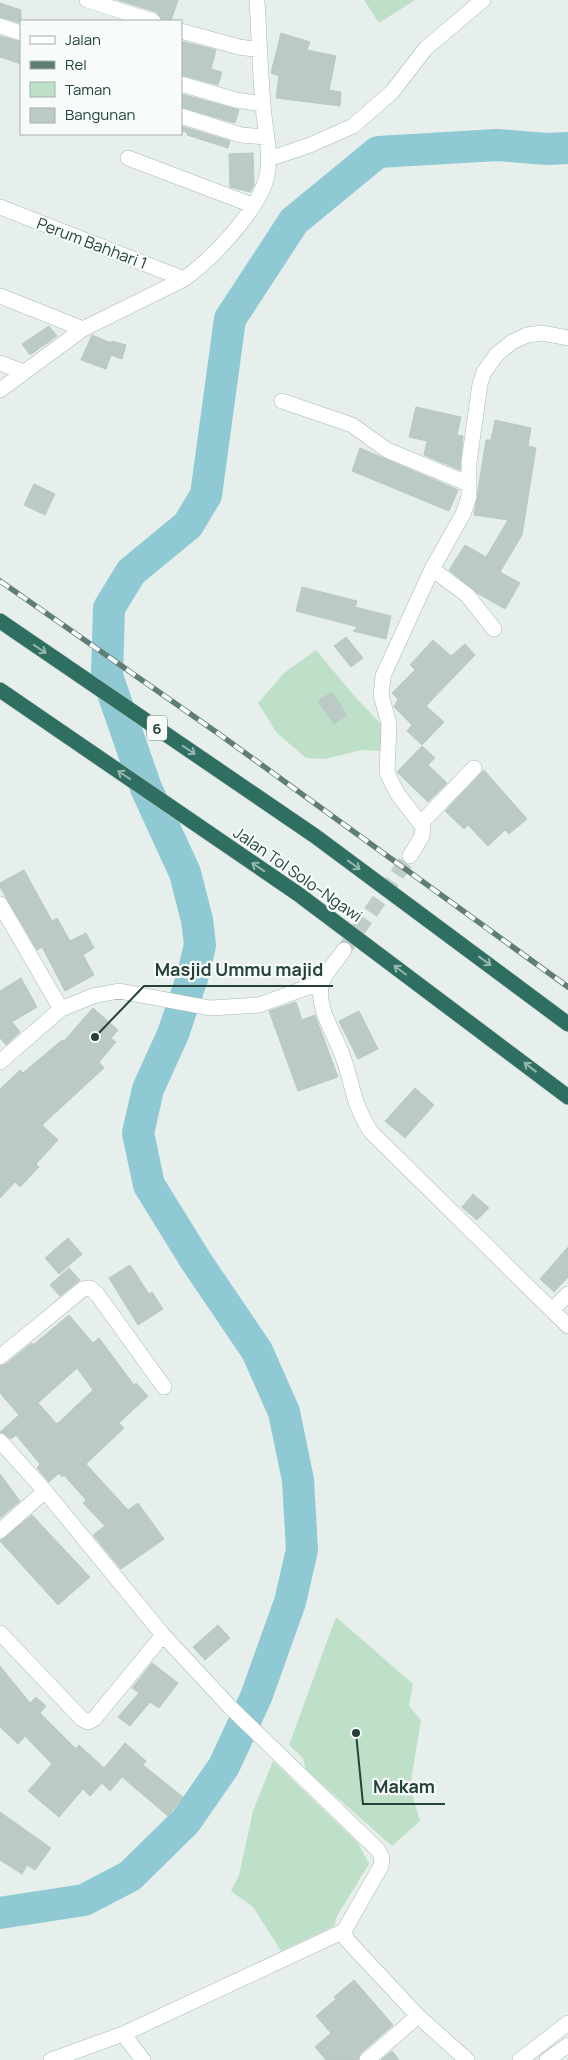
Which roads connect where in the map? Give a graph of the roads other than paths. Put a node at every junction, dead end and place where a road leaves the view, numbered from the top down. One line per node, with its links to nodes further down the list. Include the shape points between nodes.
1 (87, 0): 4 (street)
2 (256, 0): 8 (street)
3 (484, 0): 14 (street, via 426,48 392,92 353,126)
4 (150, 20)
5 (0, 26): 7 (street)
6 (182, 31): 8 (street)
7 (20, 33)
8 (260, 50): 10 (street)
9 (182, 84): 10 (street)
10 (263, 104): 12 (street)
11 (182, 116): 12 (street, via 240,135)
12 (266, 137): 14 (street)
13 (128, 158): 15 (street)
14 (269, 159): 15 (street, via 263,188)
15 (252, 205): 17 (street, via 216,252)
16 (0, 207): 17 (street, Perum Bahhari 1)
17 (184, 280): 19 (street)
18 (0, 296): 19 (street)
19 (83, 329): 22 (street)
20 (568, 338): 25 (street, via 542,333 527,336 512,342 492,360 480,384)
21 (0, 363): 22 (street)
22 (24, 372): 23 (street)
23 (0, 390)
24 (282, 401): 25 (street, via 352,426 387,450)
25 (469, 484): 26 (street, via 469,497 463,514)
26 (432, 569): 28 (street, via 467,595); 31 (street, via 383,676 381,695 389,724 387,773 397,793)
27 (0, 621): 37 (highway, 6, one-way to 37, via 315,836)
28 (494, 630)
29 (0, 690): 39 (highway, Jalan Tol Solo–Ngawi, one-way to 29, via 298,894)
30 (474, 768): 31 (street)
31 (421, 824): 32 (street, via 422,836)
32 (410, 856)
33 (0, 904): 36 (street)
34 (344, 950): 35 (street)
35 (322, 982): 36 (street, via 259,1005 210,1008 118,991 93,996); 41 (street, via 322,1006 343,1057 353,1100 371,1132)
36 (61, 1009): 38 (street)
37 (568, 1024)
38 (0, 1062)
39 (568, 1097)
40 (568, 1294): 41 (street)
41 (552, 1310): 42 (street)
42 (568, 1326)
43 (0, 1357): 44 (street, via 83,1289 90,1288)
44 (164, 1386)
45 (0, 1441): 46 (street)
46 (45, 1491): 47 (street); 49 (street)
47 (0, 1531)
48 (0, 1635): 49 (street, via 88,1722 94,1720)
49 (163, 1635): 50 (street, via 230,1707 380,1854 381,1866)
50 (344, 1931): 51 (street, via 347,1940); 53 (street)
51 (418, 2016): 57 (street); 58 (street)
52 (568, 2023): 59 (street)
53 (123, 2034): 55 (street); 56 (street)
54 (568, 2045): 60 (street)
55 (51, 2060)
56 (143, 2060)
57 (367, 2060)
58 (467, 2060)
59 (520, 2060)
60 (546, 2060)

